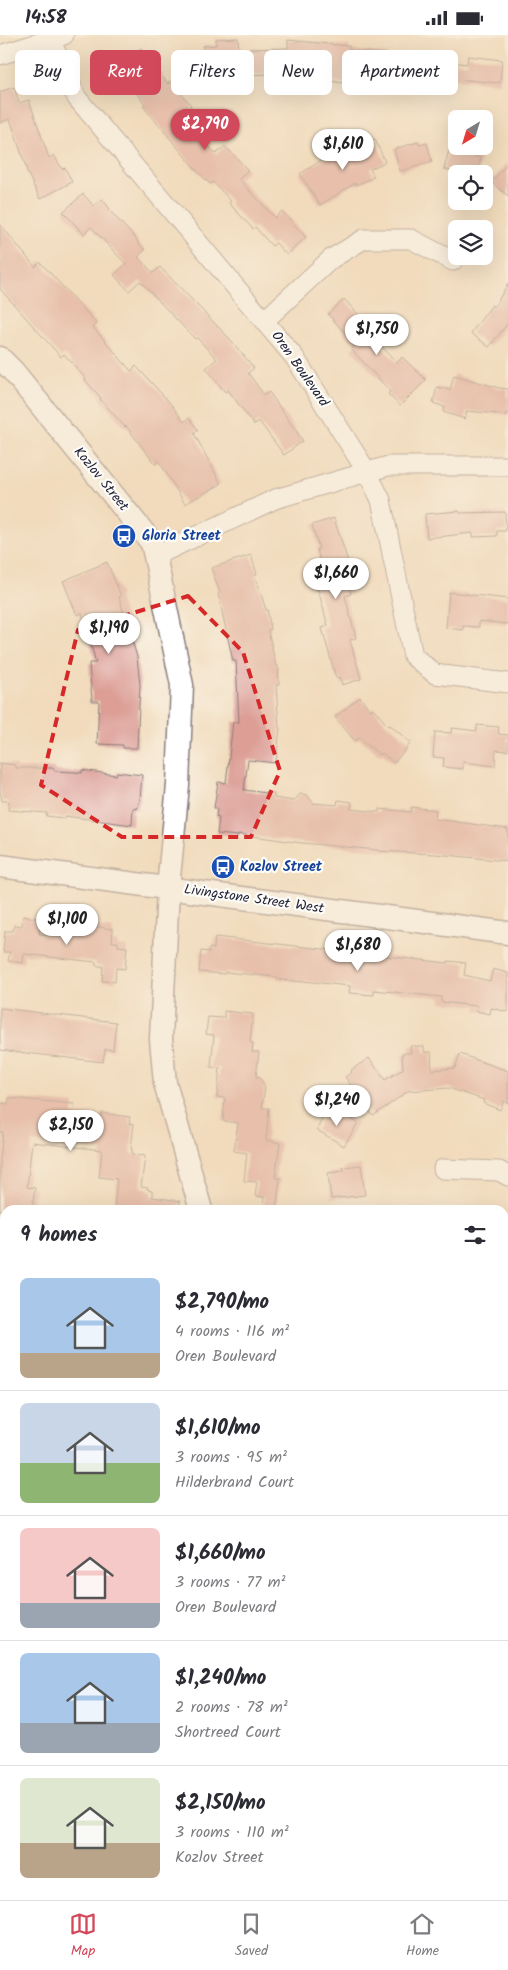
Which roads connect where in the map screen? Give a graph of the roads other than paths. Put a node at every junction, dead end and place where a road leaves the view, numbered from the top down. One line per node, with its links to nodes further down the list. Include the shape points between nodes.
1 (57, 37): 2 (street); 4 (street, Oren Boulevard, via 77,97)
2 (0, 55)
3 (448, 258): 4 (street, via 411,239 364,239 331,259)
4 (265, 320): 7 (street, Oren Boulevard, via 295,357)
5 (0, 358): 8 (street, Kozlov Street, via 152,543)
6 (508, 465): 7 (street, via 388,466)
7 (367, 472): 8 (street, via 275,499); 9 (street, Oren Boulevard, via 381,500 413,656 435,674)
8 (156, 556): 11 (street, Kozlov Street, via 182,685 178,785)
9 (508, 683)
10 (0, 866): 11 (street, Livingstone Street West)
11 (168, 888): 12 (street, Livingstone Street West); 15 (street, Kozlov Street, via 161,1039 165,1083)
12 (508, 933)
13 (443, 1169): 14 (street, via 499,1171)
14 (508, 1176)
15 (200, 1205)

